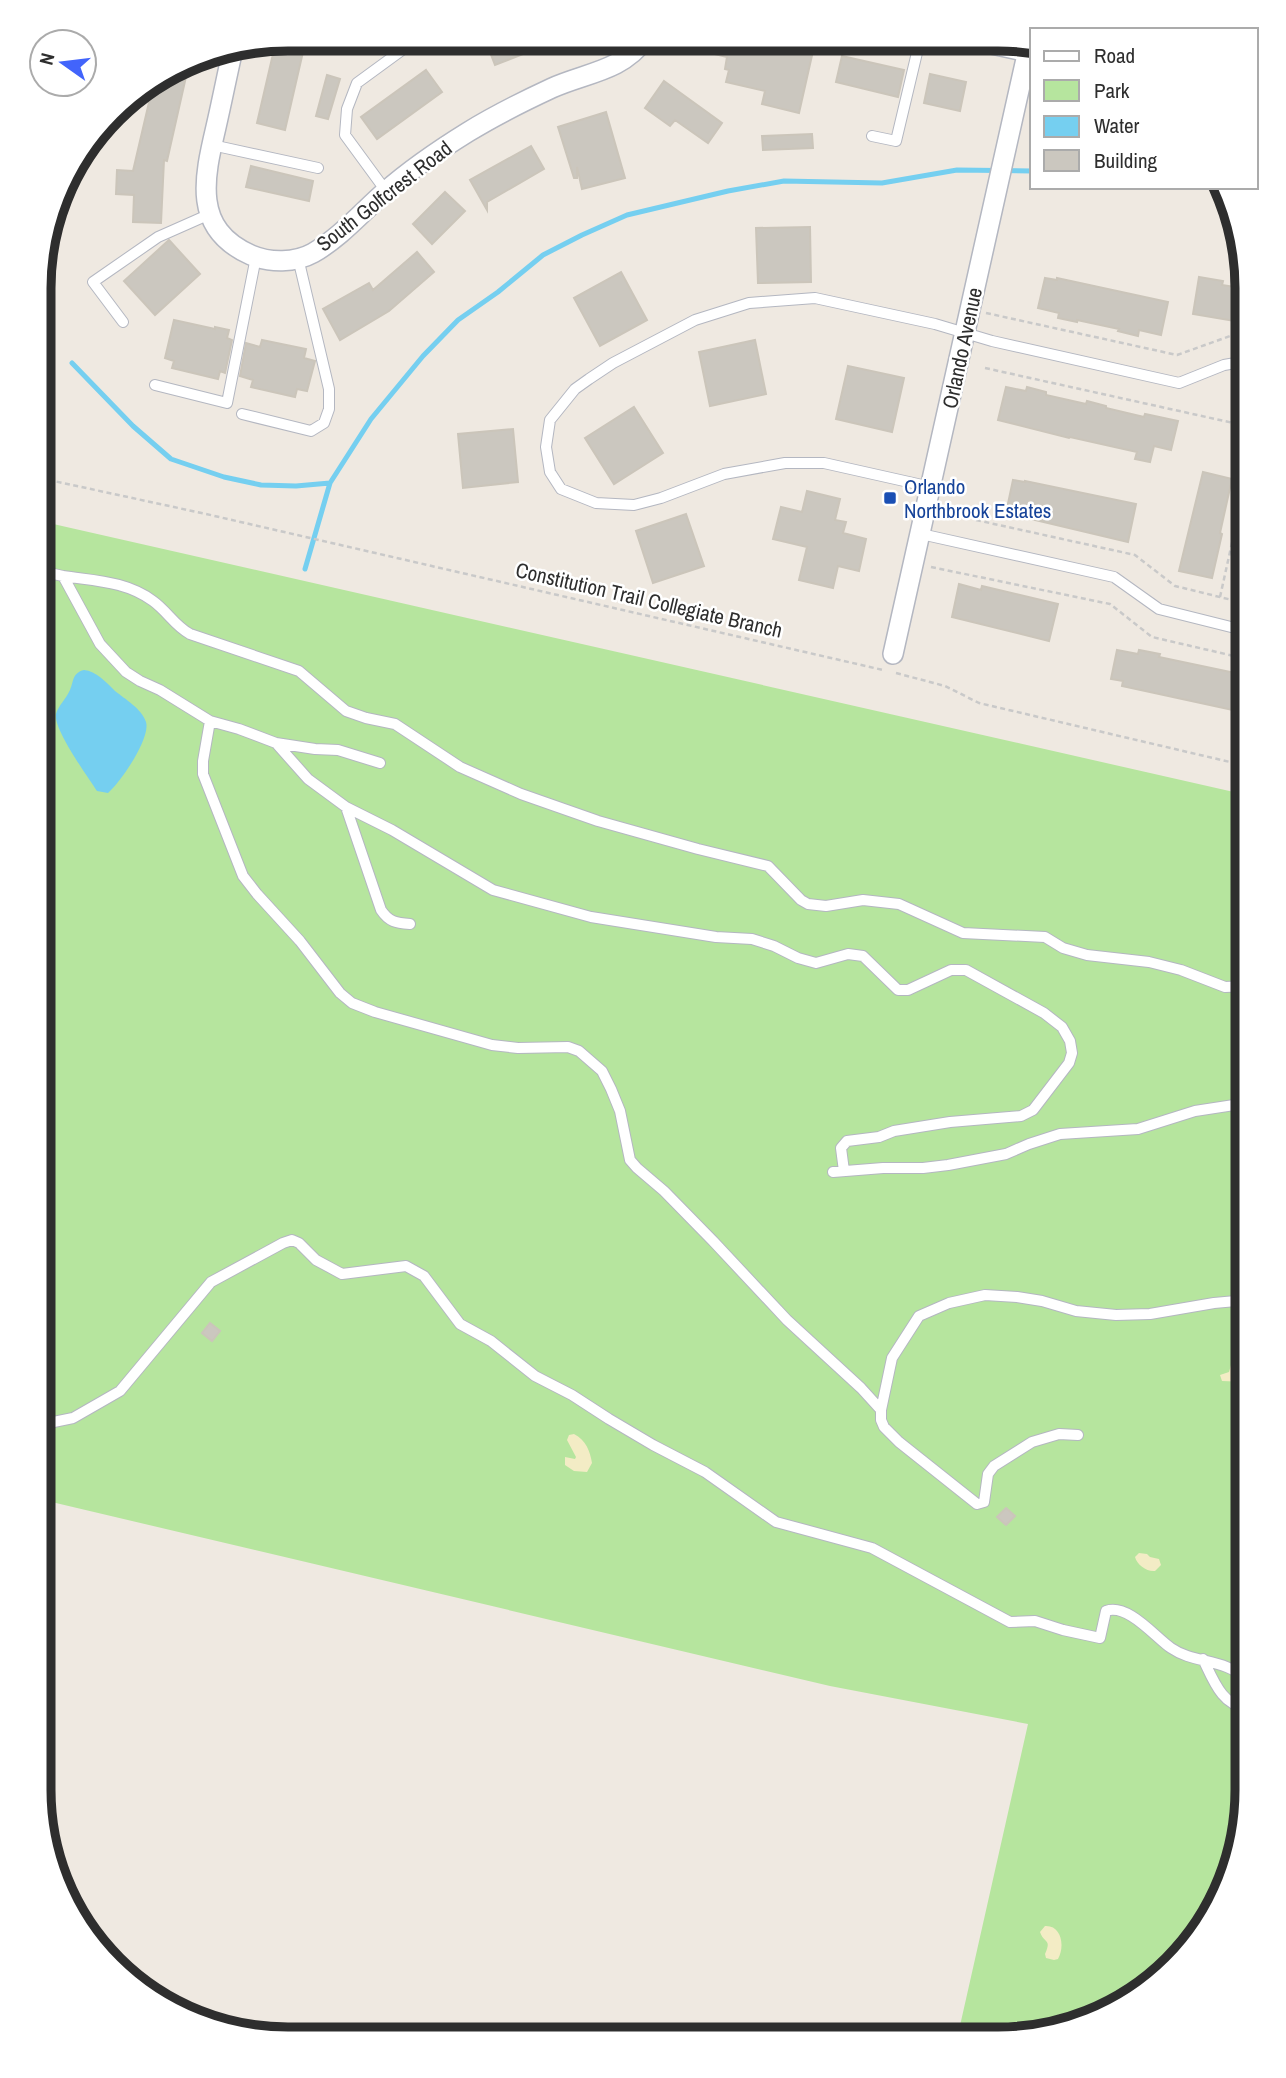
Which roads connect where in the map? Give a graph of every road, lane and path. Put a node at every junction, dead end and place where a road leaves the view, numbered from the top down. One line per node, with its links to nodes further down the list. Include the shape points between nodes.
1 (401, 51): 9 (lane, via 357,83 347,109 345,135)
2 (635, 51): 9 (street, South Golfcrest Road, via 611,68 554,87 471,130)
3 (917, 51): 6 (lane, via 896,141)
4 (1028, 53): 13 (street, Orlando Avenue)
5 (231, 58): 7 (street)
6 (872, 136)
7 (212, 145): 8 (lane); 10 (street, via 205,179)
8 (318, 168)
9 (386, 191): 12 (street, South Golfcrest Road, via 322,247)
10 (210, 214): 11 (street, via 226,239); 14 (lane, via 158,237 93,282)
11 (261, 258): 12 (street, South Golfcrest Road); 19 (lane, via 226,403)
12 (298, 258): 20 (lane, via 329,389 324,423 311,431)
13 (971, 309): 15 (street, Orlando Avenue); 16 (path, via 1177,355)
14 (123, 323)
15 (965, 334): 17 (lane, via 1179,383); 23 (street, Orlando Avenue); 23 (lane, via 815,299 748,303 695,320 613,363 575,389 551,420 546,447 550,472 561,489 596,503 634,505 724,474 785,463 824,463)
16 (1235, 334)
17 (1235, 363)
18 (985, 368): 21 (path)
19 (155, 385)
20 (242, 415)
21 (1235, 423)
22 (51, 480): 34 (path, Constitution Trail Collegiate Branch)
23 (931, 486): 26 (street, Orlando Avenue)
24 (976, 520): 30 (path, via 1135,555 1175,586)
25 (1235, 529): 30 (path)
26 (921, 534): 27 (street, Orlando Avenue); 32 (lane, via 1114,577 1159,609)
27 (914, 563): 33 (path, via 1110,604 1152,638); 34 (street, Orlando Avenue)
28 (51, 573): 29 (lane)
29 (63, 576): 35 (lane, via 108,654 126,672); 41 (lane, via 111,582 140,593 167,612 180,629 299,671 346,711 395,724 460,767 521,794 598,821 768,866 808,904 863,900 899,904 963,933 1045,937 1087,956 1149,962)
30 (1220, 597): 31 (path)
31 (1235, 599)
32 (1235, 628)
33 (1235, 656)
34 (891, 666): 38 (path, Constitution Trail Collegiate Branch, via 979,703)
35 (206, 719): 36 (lane); 44 (lane, via 203,774 243,876 340,993 375,1012 492,1045 579,1051 602,1071 611,1089 630,1160)
36 (276, 743): 37 (lane, via 338,750); 39 (lane, via 308,779)
37 (380, 763)
38 (1235, 763)
39 (346, 807): 40 (lane, via 381,910 387,919); 42 (lane, via 494,890 591,917 752,939 816,963 848,954 863,956 898,990 908,990 951,970 966,970 1062,1027 1070,1041 1069,1063 1033,1110 1021,1116 950,1122 847,1141 838,1172 948,1165 1006,1154 1060,1135 1138,1129 1195,1111)
40 (410, 924)
41 (1235, 987)
42 (1235, 1105)
43 (1235, 1301): 44 (lane, via 1116,1315 1002,1295 949,1303 919,1316 900,1343)
44 (881, 1410): 46 (lane, via 884,1427 899,1442 980,1504 994,1466 1032,1443 1059,1434)
45 (51, 1423): 47 (lane, via 73,1418 120,1391 211,1282 292,1240 342,1274 406,1266 424,1276 460,1324 491,1341 535,1376 705,1472 776,1522 873,1548 1010,1622 1035,1621 1100,1638 1106,1611 1111,1609 1126,1613 1182,1654)
46 (1078, 1435)
47 (1203, 1659): 48 (lane); 49 (lane, via 1225,1699)
48 (1235, 1670)
49 (1235, 1705)

